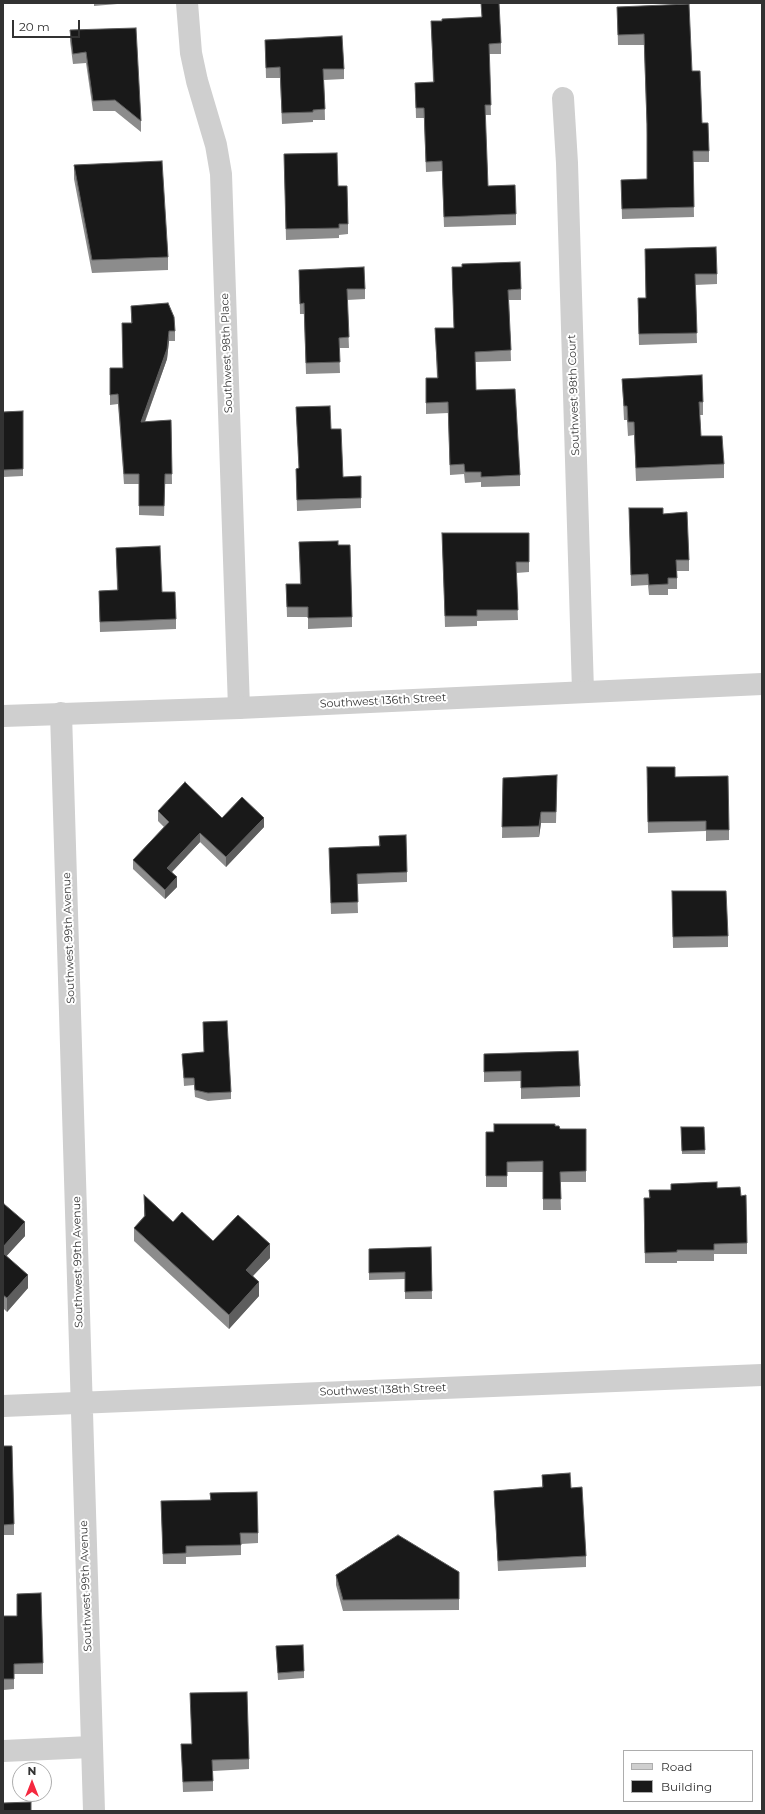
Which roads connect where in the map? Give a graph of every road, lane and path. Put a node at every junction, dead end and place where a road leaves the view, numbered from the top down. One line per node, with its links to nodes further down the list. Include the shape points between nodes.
1 (187, 3): 5 (street, Southwest 98th Place, via 191,53 216,145 220,174)
2 (563, 98): 4 (street, Southwest 98th Court)
3 (762, 684): 4 (street, Southwest 136th Street)
4 (583, 691): 5 (street, Southwest 136th Street)
5 (239, 708): 6 (street, Southwest 136th Street)
6 (62, 713): 7 (street, Southwest 136th Street); 9 (street, Southwest 99th Avenue)
7 (3, 716)
8 (762, 1374): 9 (street, Southwest 138th Street)
9 (81, 1403): 10 (street, Southwest 138th Street); 11 (street, Southwest 99th Avenue)
10 (3, 1406)
11 (91, 1747): 12 (street); 13 (street, Southwest 99th Avenue)
12 (3, 1751)
13 (94, 1811)

